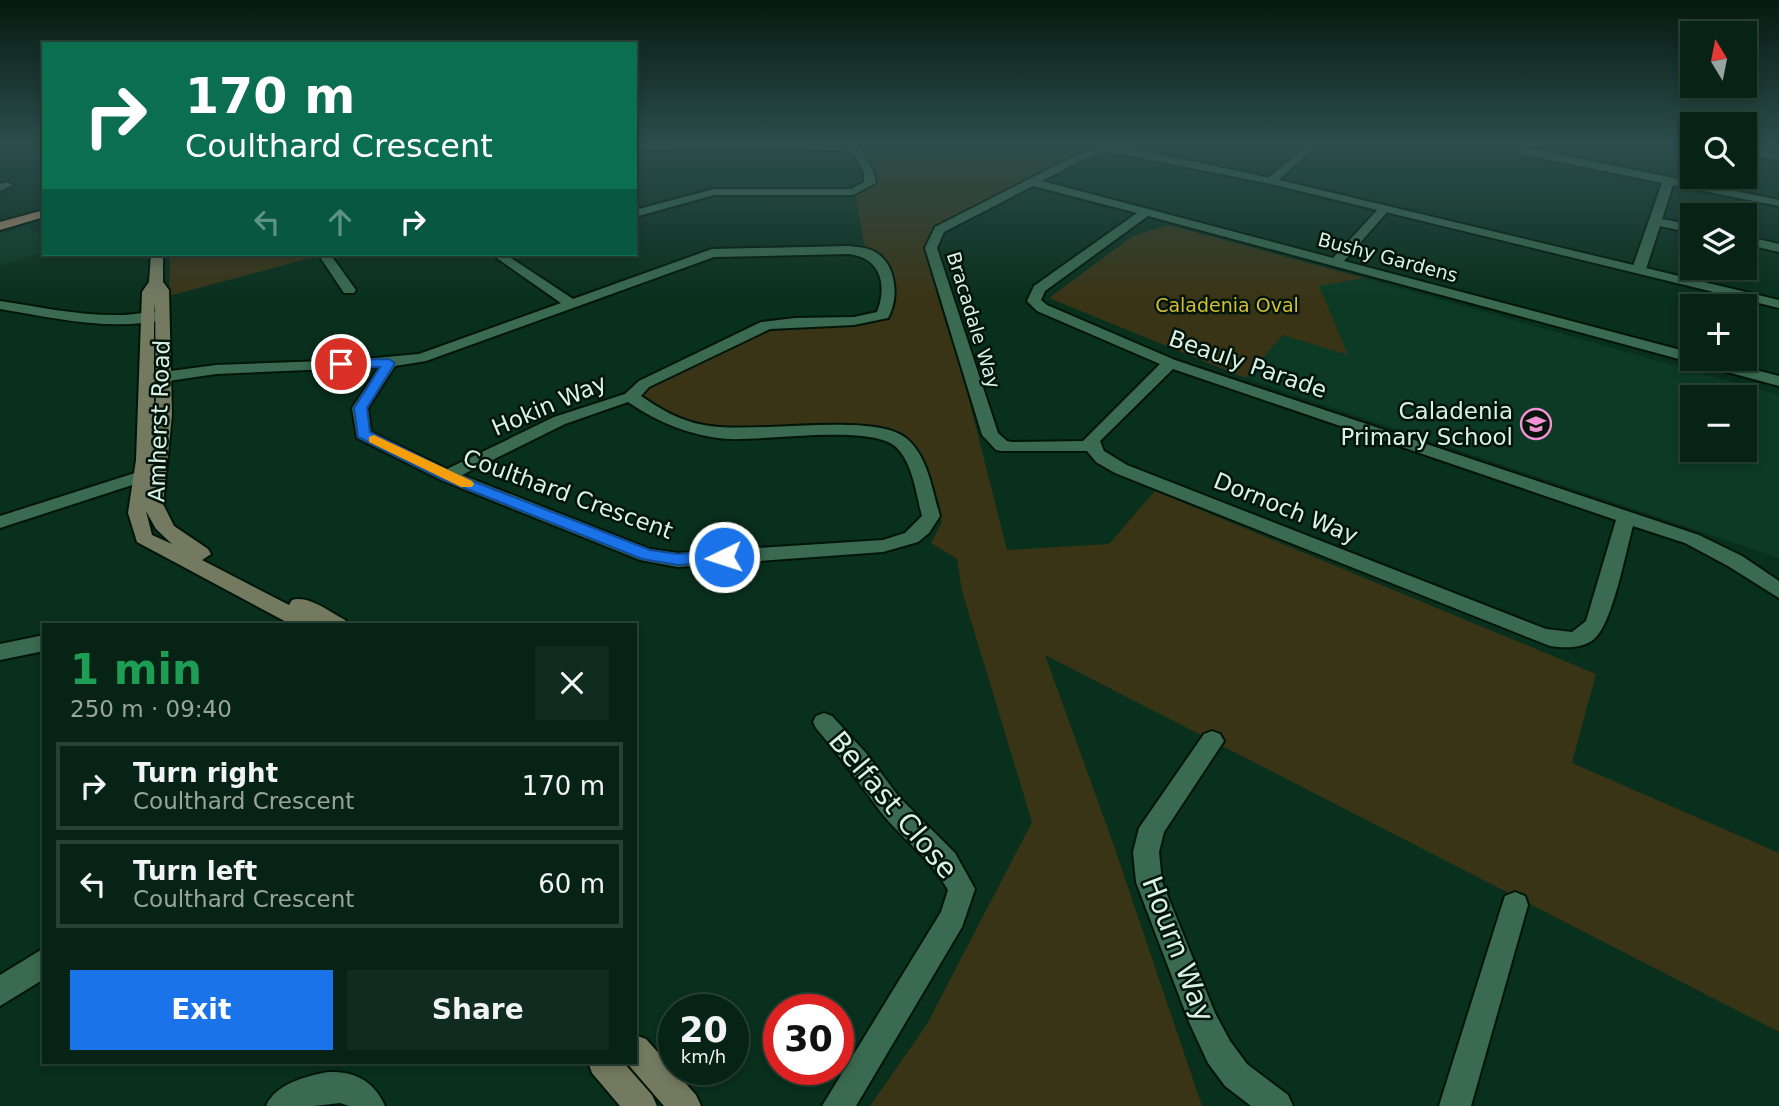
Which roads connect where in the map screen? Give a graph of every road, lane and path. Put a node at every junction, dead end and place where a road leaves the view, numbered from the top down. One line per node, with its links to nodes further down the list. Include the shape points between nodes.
1 (697, 197): 11 (street)
2 (1004, 197): 36 (street, Bracadale Way, via 939,230 931,248 990,436 1002,446 1012,447)
3 (1089, 197): 10 (street, Bushy Gardens)
4 (1337, 197): 9 (street)
5 (1663, 197): 14 (street)
6 (1752, 197): 7 (street)
7 (1779, 202)
8 (42, 206): 13 (main road)
9 (1385, 208): 22 (street); 23 (street)
10 (1147, 212): 22 (street, Bushy Gardens); 31 (street, Beauly Parade, via 1039,289 1034,301)
11 (637, 213)
12 (42, 214): 15 (main road)
13 (0, 217)
14 (1655, 221): 16 (street); 23 (street)
15 (0, 226)
16 (1680, 226)
17 (1757, 243): 18 (street)
18 (1779, 248)
19 (157, 256): 28 (main road, Amherst Road, via 156,282 149,292)
20 (325, 256): 24 (street)
21 (504, 256): 27 (street)
22 (1336, 263): 29 (street, Bushy Gardens)
23 (1639, 269): 25 (street)
24 (349, 290)
25 (1779, 304)
26 (0, 305): 28 (street, via 108,321)
27 (573, 305): 30 (street, via 421,358); 35 (street, via 712,253 848,250 870,254 878,261 888,283 883,315 766,325 644,383)
28 (154, 317): 34 (main road, Amherst Road)
29 (1680, 354)
30 (389, 363): 34 (street, via 227,368); 37 (street, Coulthard Crescent, via 360,408 363,434)
31 (1170, 363): 36 (street, via 1095,435); 39 (street, Beauly Parade)
32 (1742, 371): 33 (street, Bushy Gardens)
33 (1779, 381)
34 (156, 382): 38 (main road, Amherst Road, via 145,460)
35 (631, 397): 37 (street, Hokin Way, via 598,404 553,423); 37 (street, Coulthard Crescent, via 648,410 701,432 763,436 863,429 894,437 911,454 931,516 923,531 905,542 883,546 665,559)
36 (1092, 446): 39 (street, Dornoch Way, via 1121,469 1562,641 1590,633 1596,623)
37 (447, 476)
38 (148, 480): 40 (street); 42 (main road, Amherst Road, via 138,513 144,538); 43 (main road, Amherst Road, via 161,521 181,544)
39 (1626, 517): 41 (street, Beauly Parade, via 1692,539)
40 (0, 522)
41 (1779, 591)
42 (306, 623)
43 (334, 623)
44 (42, 643): 45 (street)
45 (0, 652)
46 (824, 722): 57 (street, Belfast Close, via 890,805 946,861 962,889 952,918)
47 (1212, 741): 58 (street, Hourn Way, via 1152,828 1146,852 1149,882 1219,1052 1236,1075)
48 (1515, 905): 59 (street)
49 (42, 963): 50 (street)
50 (0, 992)
51 (637, 1052): 56 (main road)
52 (605, 1064): 55 (main road)
53 (282, 1106): 54 (street, via 295,1097 335,1085 364,1096)
54 (369, 1106)
55 (641, 1106)
56 (685, 1106)
57 (838, 1106)
58 (1277, 1106)
59 (1455, 1106)

